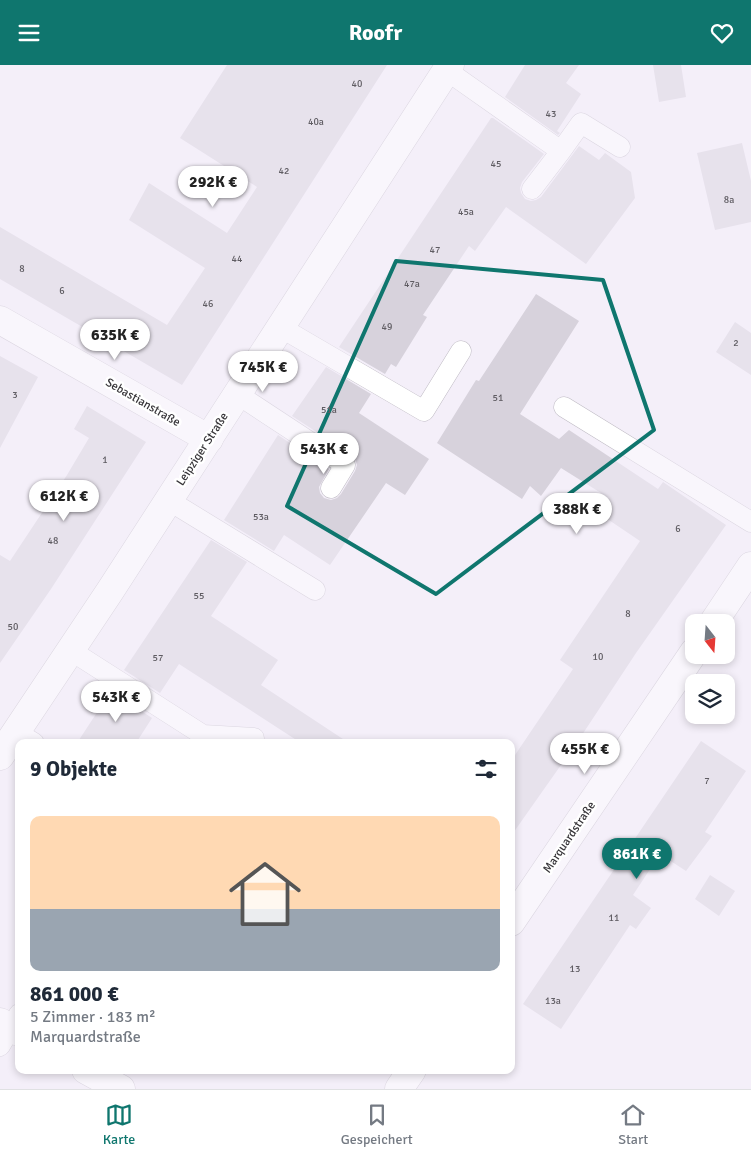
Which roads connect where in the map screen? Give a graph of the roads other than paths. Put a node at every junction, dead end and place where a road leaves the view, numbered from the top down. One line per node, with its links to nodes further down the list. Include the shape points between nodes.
1 (448, 68): 3 (lane); 6 (main road, Leipziger Straße)
2 (620, 147): 3 (lane, via 581,123)
3 (561, 151): 4 (lane)
4 (532, 189)
5 (0, 320): 10 (main road, Sebastianstraße)
6 (280, 327): 7 (lane, via 424,411); 8 (main road, Leipziger Straße)
7 (461, 351)
8 (237, 394): 10 (main road, Leipziger Straße); 11 (lane, via 344,465)
9 (564, 407): 13 (lane)
10 (209, 439): 12 (main road, Leipziger Straße)
11 (331, 488)
12 (168, 500): 15 (lane); 17 (main road, Leipziger Straße)
13 (751, 522)
14 (751, 566): 16 (main road)
15 (315, 590)
16 (719, 614)
17 (70, 651): 19 (main road, Leipziger Straße); 20 (lane, via 203,735)
18 (685, 664): 23 (main road, Marquardstraße)
19 (25, 737)
20 (254, 738)
21 (15, 745): 22 (main road, Leipziger Straße)
22 (0, 756)
23 (515, 916)
24 (93, 1074): 26 (main road)
25 (409, 1074): 27 (main road)
26 (118, 1088)
27 (400, 1089)

